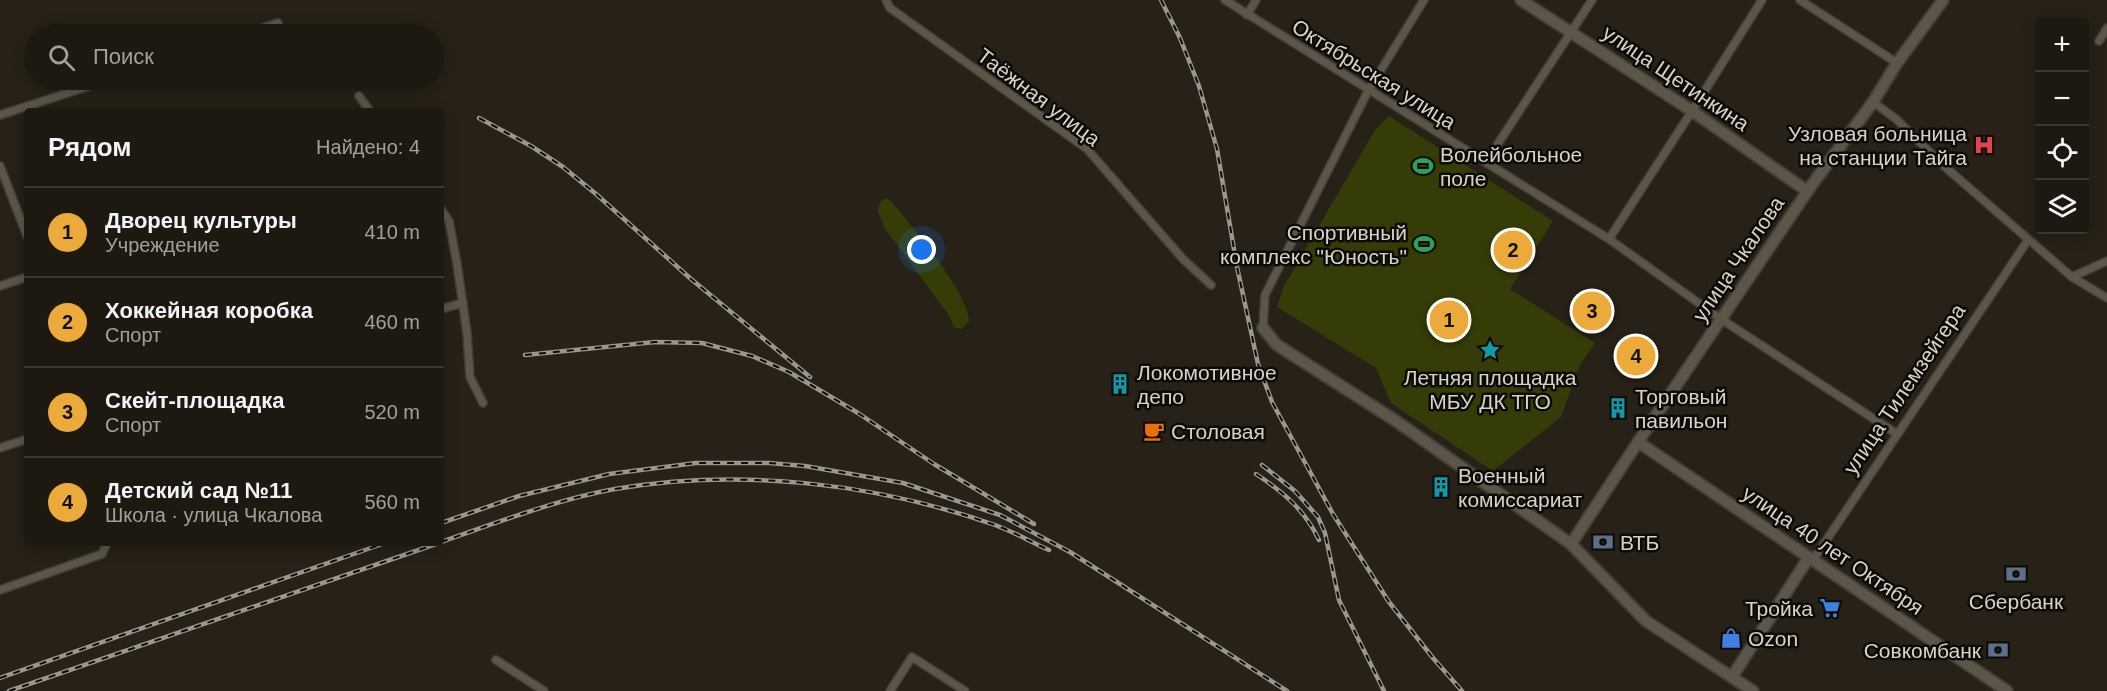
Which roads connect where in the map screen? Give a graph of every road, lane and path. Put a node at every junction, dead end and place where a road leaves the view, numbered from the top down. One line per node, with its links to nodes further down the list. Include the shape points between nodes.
1 (886, 0): 34 (street, Таёжная улица, via 890,8 1087,149 1183,259)
2 (1225, 0): 10 (street, Октябрьская улица)
3 (1256, 0): 10 (street)
4 (1424, 0): 18 (street)
5 (1521, 0): 14 (street, улица Щетинкина)
6 (1592, 0): 14 (street)
7 (1761, 0): 22 (street)
8 (1800, 0): 16 (street)
9 (1943, 0): 16 (street, улица Чкалова)
10 (1247, 15): 18 (street, Октябрьская улица)
11 (278, 23): 12 (street)
12 (275, 24)
13 (2107, 28): 15 (street)
14 (1570, 32): 22 (street, улица Щетинкина); 24 (street)
15 (2099, 41)
16 (1897, 63): 20 (street, улица Чкалова)
17 (77, 90): 23 (street)
18 (1368, 91): 24 (street, Октябрьская улица); 40 (street, via 1265,296)
19 (359, 96): 21 (street)
20 (1873, 102): 26 (street, улица Чкалова); 30 (street)
21 (368, 108)
22 (1692, 111): 26 (street, улица Щетинкина); 29 (street)
23 (0, 115)
24 (1486, 162): 29 (street, Октябрьская улица)
25 (0, 165): 28 (street)
26 (1808, 191): 39 (street, улица Чкалова)
27 (444, 214): 37 (street, via 449,221)
28 (24, 228)
29 (1609, 239): 39 (street, Октябрьская улица)
30 (2028, 240): 32 (street); 42 (street, улица Тилемзейгера)
31 (2107, 261): 32 (street)
32 (2072, 277): 36 (street)
33 (24, 278): 35 (street)
34 (1211, 285)
35 (0, 286)
36 (2107, 298)
37 (463, 303): 38 (street); 41 (street, via 470,377)
38 (444, 308)
39 (1721, 319): 42 (street, Октябрьская улица); 44 (street, улица Чкалова)
40 (1263, 328): 46 (street, via 1277,345 1396,421)
41 (483, 403)
42 (1897, 434): 48 (street, улица Тилемзейгера)
43 (24, 439): 45 (street)
44 (1638, 442): 46 (street, улица Чкалова); 48 (street, улица 40 лет Октября)
45 (0, 448)
46 (1570, 544): 51 (street, via 1646,621)
47 (106, 546): 49 (street, via 102,554)
48 (1811, 559): 51 (street, улица Тилемзейгера); 56 (street, улица 40 лет Октября)
49 (0, 590)
50 (496, 660): 52 (street)
51 (1732, 678): 55 (street)
52 (544, 691)
53 (890, 691): 54 (street, via 912,657)
54 (965, 691)
55 (1753, 691)
56 (2007, 691)

